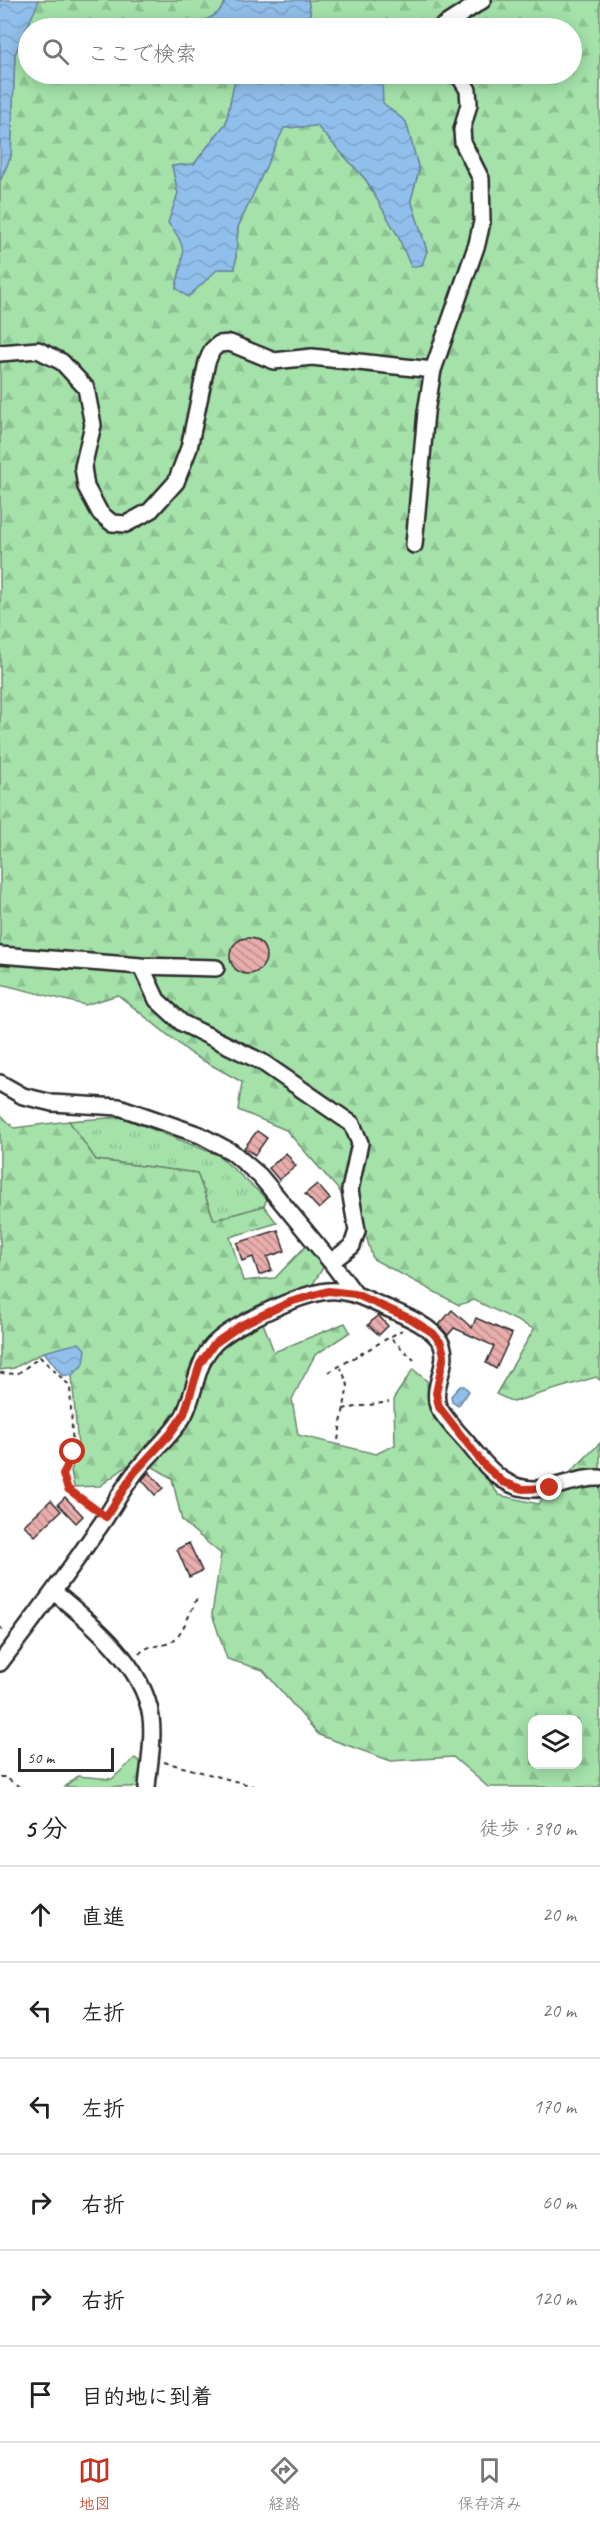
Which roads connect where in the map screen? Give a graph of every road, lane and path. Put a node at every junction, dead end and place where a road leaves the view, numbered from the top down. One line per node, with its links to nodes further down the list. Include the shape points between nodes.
1 (483, 0): 2 (street)
2 (455, 18)
3 (464, 84): 5 (street, via 469,104 463,143 481,180 482,222)
4 (0, 353): 5 (street, via 38,350 62,362 86,388 93,425 83,466 86,488 100,513 112,524 126,524 150,511 176,482 189,448 207,362 219,344 230,343 274,361 312,357)
5 (433, 370): 6 (street)
6 (414, 545)
7 (0, 955): 8 (street)
8 (141, 966): 9 (street); 11 (street, via 157,1000 182,1023 262,1062 352,1124 360,1143 351,1190 357,1231 352,1246)
9 (216, 968)
10 (0, 1083): 11 (street, via 23,1096 52,1103 119,1107 200,1135 232,1152 260,1176)
11 (331, 1262): 12 (street)
12 (355, 1294): 13 (street); 23 (street, via 328,1291 290,1302 241,1325 214,1344 200,1364 184,1414 134,1473)
13 (411, 1319): 17 (path, via 406,1328); 22 (street, via 441,1343 444,1355 436,1393 439,1407 484,1465 503,1482 532,1489 587,1477)
14 (392, 1339): 15 (path)
15 (414, 1360)
16 (341, 1368): 20 (path, via 348,1385)
17 (329, 1372)
18 (0, 1373): 23 (path, via 17,1374 39,1357 70,1386 73,1452 63,1475 68,1489)
19 (389, 1402): 20 (path)
20 (343, 1410): 21 (path)
21 (338, 1440)
22 (600, 1478)
23 (106, 1517): 24 (street)
24 (54, 1592): 26 (street); 27 (street, via 83,1616)
25 (198, 1596): 27 (path, via 176,1640 146,1647)
26 (0, 1663)
27 (128, 1665): 28 (street, via 148,1703)
28 (150, 1758): 31 (street); 32 (path)
29 (0, 1777): 30 (path)
30 (20, 1787)
31 (147, 1787)
32 (257, 1787)

